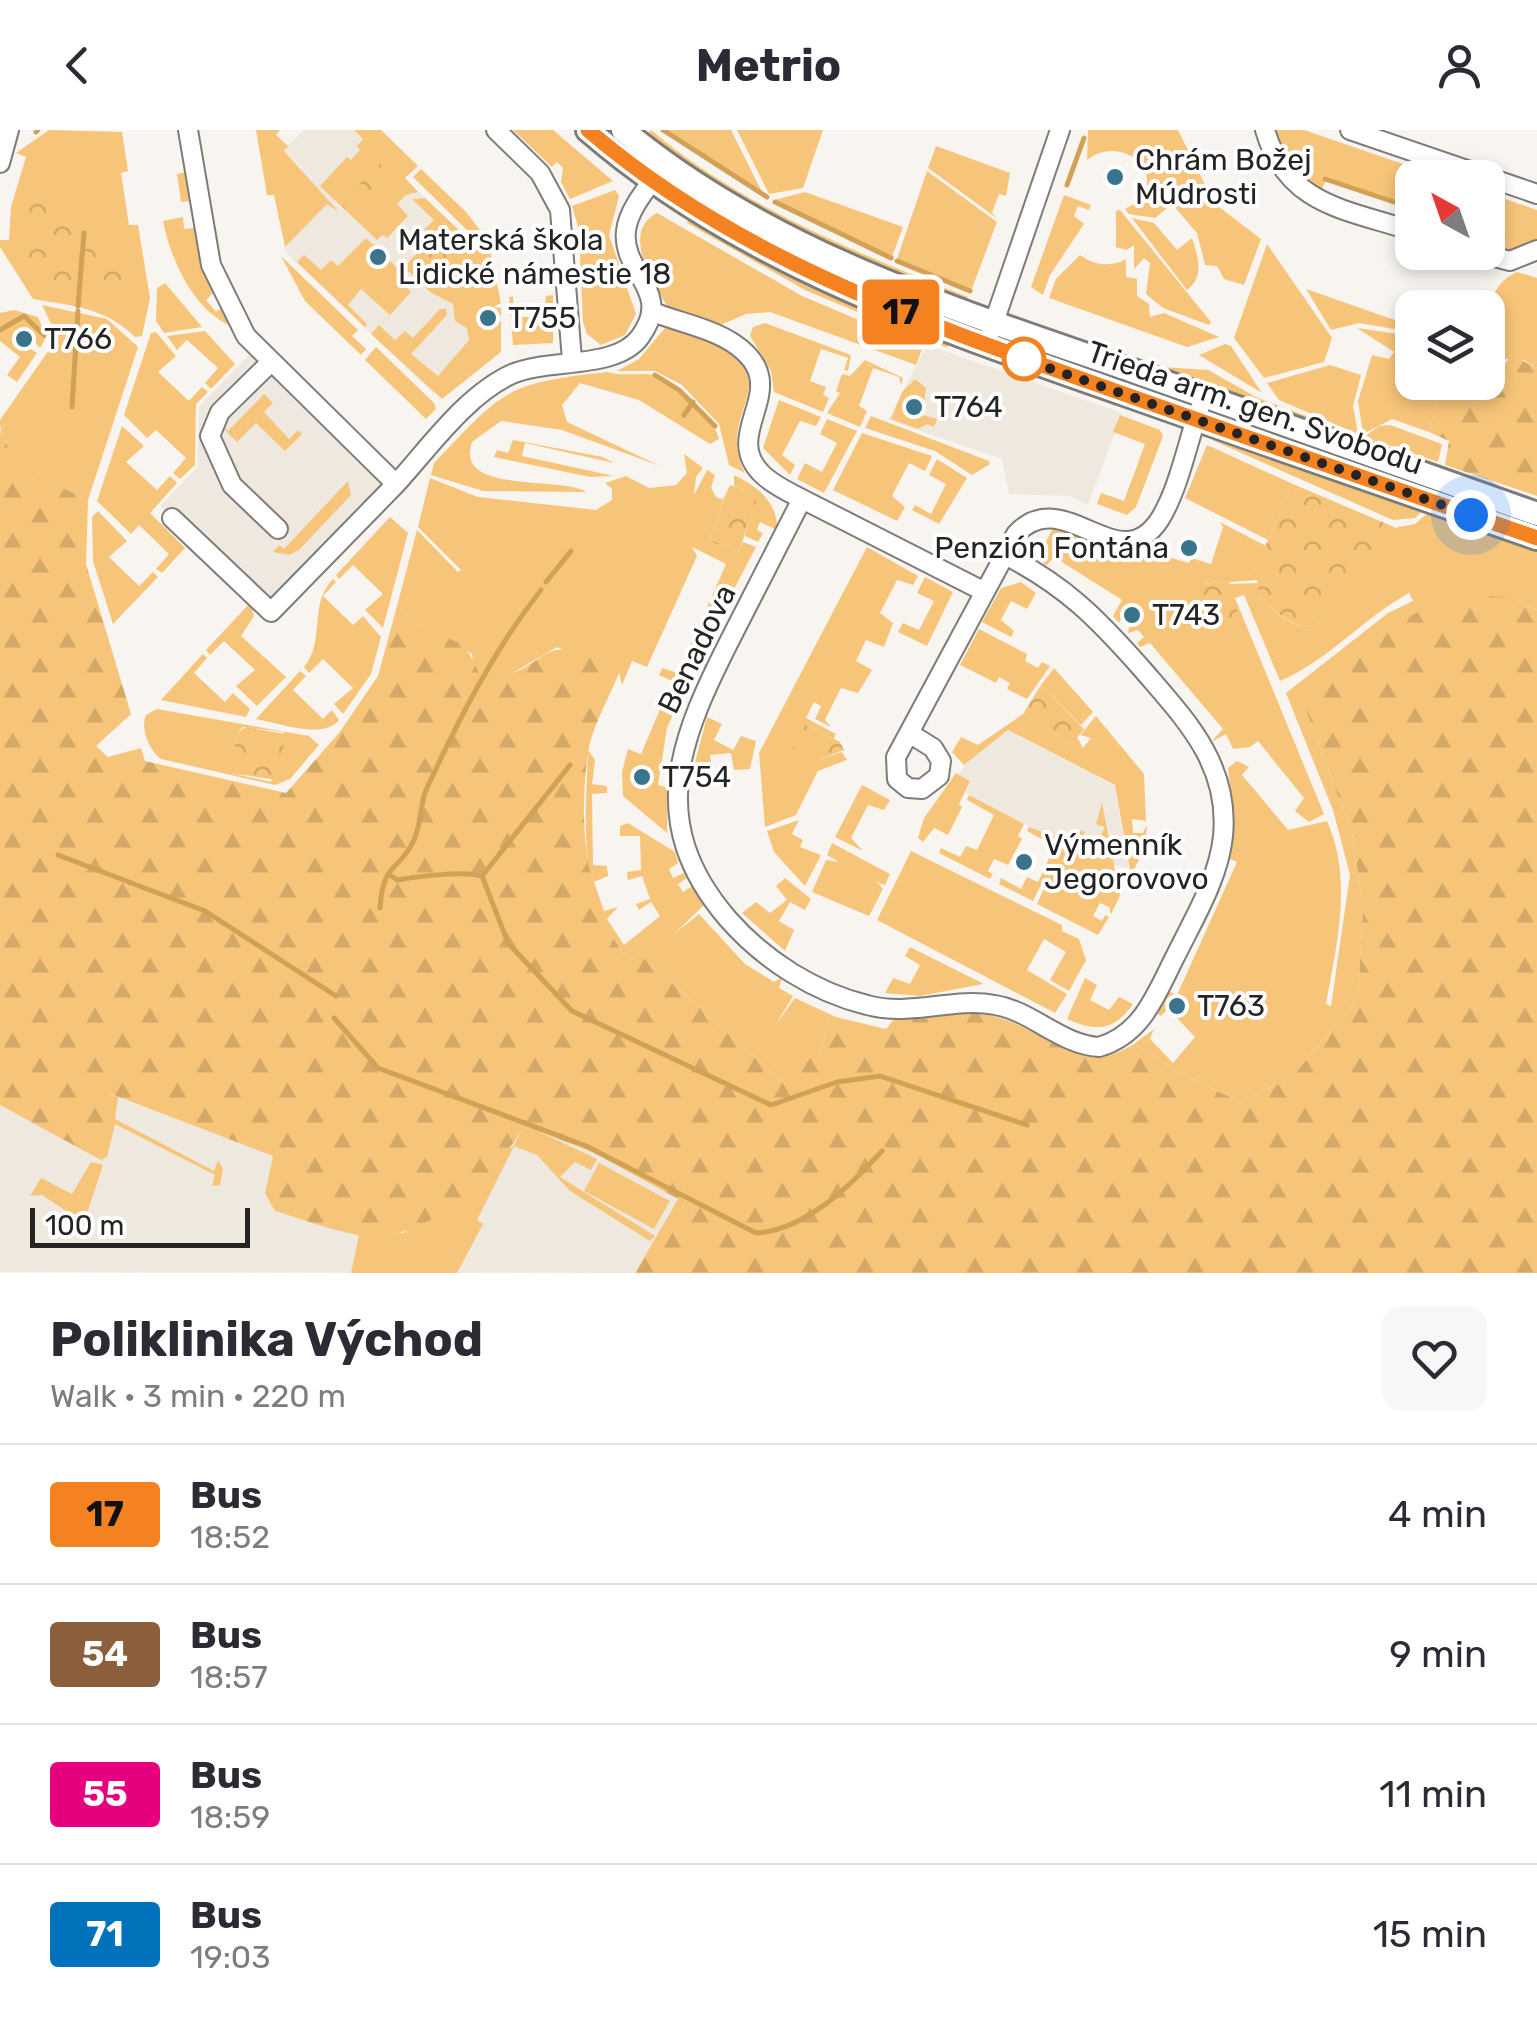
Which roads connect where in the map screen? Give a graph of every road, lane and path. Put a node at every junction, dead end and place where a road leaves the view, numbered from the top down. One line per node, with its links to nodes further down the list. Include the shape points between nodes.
1 (9, 130): 9 (street)
2 (188, 130): 18 (street, via 214,276 246,336)
3 (496, 130): 17 (street, via 540,172 560,210)
4 (588, 130): 10 (street, Trieda arm. gen. Svobodu)
5 (623, 130): 10 (street, Trieda arm. gen. Svobodu)
6 (1060, 130): 16 (street)
7 (1265, 130): 12 (street, via 1281,169 1302,191)
8 (1350, 130): 11 (street)
9 (0, 163)
10 (659, 172): 15 (street, via 626,235); 16 (street, Trieda arm. gen. Svobodu)
11 (1537, 194)
12 (1395, 226)
13 (1537, 250): 14 (street)
14 (1505, 261)
15 (653, 312): 17 (street, via 623,352); 23 (street, via 730,341 761,374 748,452 765,478)
16 (990, 334): 19 (street, Trieda arm. gen. Svobodu); 20 (street, Trieda arm. gen. Svobodu)
17 (572, 360): 22 (street, via 515,373 490,387)
18 (270, 363): 22 (street); 26 (street, via 220,412 210,436 232,484)
19 (1203, 396): 20 (street); 21 (street, Trieda arm. gen. Svobodu)
20 (1196, 419): 21 (street, Trieda arm. gen. Svobodu); 28 (street, via 1164,512 1146,533 1111,540 1046,516 1026,523)
21 (1409, 481): 24 (street, Trieda arm. gen. Svobodu); 27 (street, Trieda arm. gen. Svobodu)
22 (396, 484): 25 (street, via 271,612)
23 (802, 499): 28 (street, Benadova, via 683,743 682,843 706,891 767,956 824,990 870,1006 919,1011 999,1005 1099,1047 1126,1035 1149,1008 1218,861 1224,815 1213,764 1197,732 1094,614); 29 (street)
24 (1537, 514)
25 (172, 518)
26 (278, 529)
27 (1537, 538)
28 (1003, 554): 29 (street)
29 (983, 592): 30 (street)
30 (910, 733)

